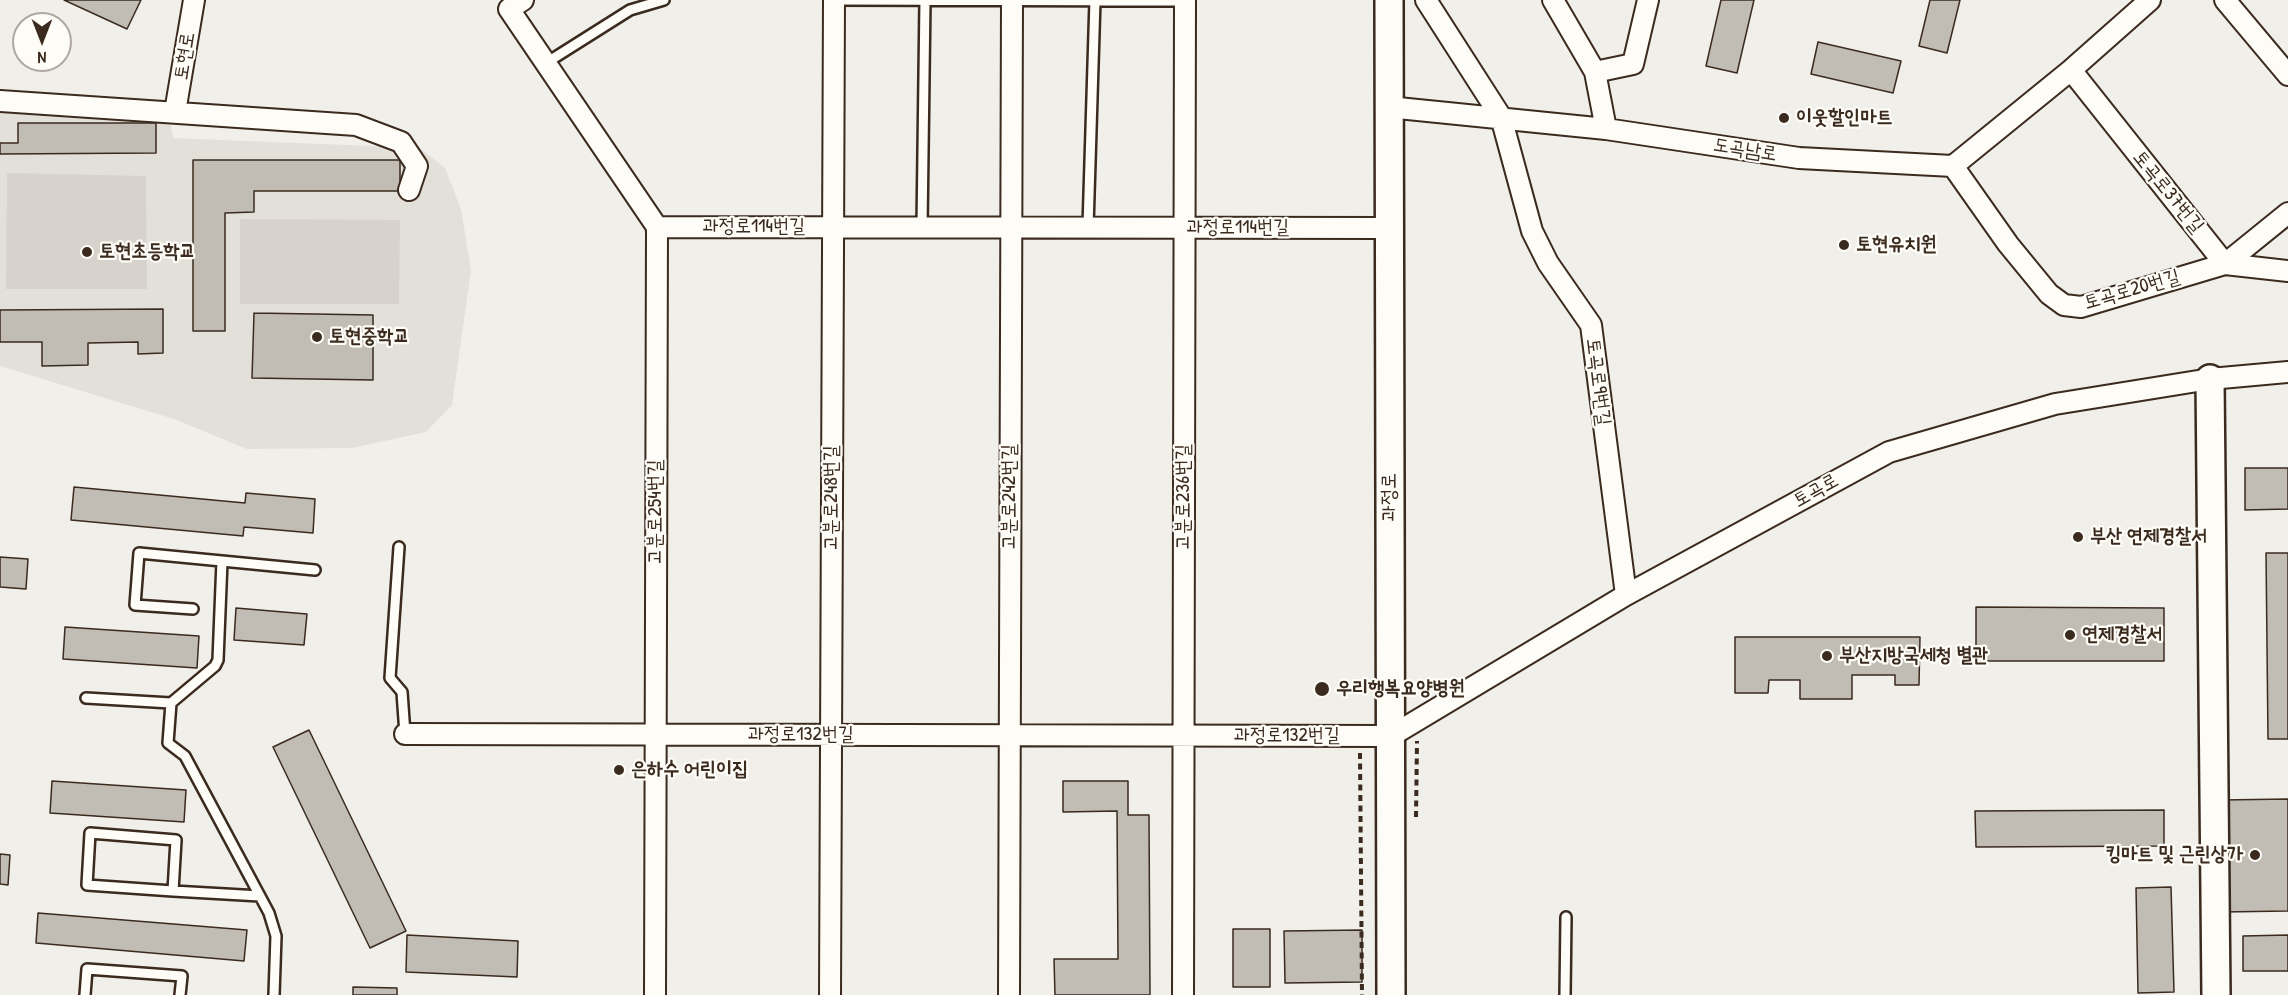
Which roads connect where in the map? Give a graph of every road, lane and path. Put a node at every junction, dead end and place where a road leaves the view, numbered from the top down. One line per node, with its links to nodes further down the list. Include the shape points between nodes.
1 (194, 0): 21 (street, 토현로)
2 (523, 0): 15 (street, via 509,9)
3 (664, 0): 15 (lane, via 630,10)
4 (834, 0): 5 (lane); 28 (street, 고분로248번길)
5 (925, 0): 6 (lane); 29 (lane)
6 (1012, 0): 7 (lane); 30 (street, 고분로242번길)
7 (1095, 0): 14 (lane); 31 (lane)
8 (1389, 0): 20 (main road, 과정로)
9 (1426, 0): 22 (street)
10 (1553, 0): 17 (street)
11 (1648, 0): 17 (street, via 1633,64)
12 (2150, 0): 16 (street)
13 (2225, 0): 18 (street)
14 (1185, 1): 32 (street, 고분로236번길)
15 (546, 63): 27 (street)
16 (2071, 70): 24 (street); 34 (street, 토곡로37번길)
17 (1595, 72): 23 (street)
18 (2288, 75)
19 (0, 101): 21 (street)
20 (1388, 107): 22 (street, 도곡남로); 33 (main road, 과정로)
21 (175, 112): 25 (street, via 335,122 372,130 401,142 417,166)
22 (1501, 117): 23 (street, 도곡남로); 41 (street, 토곡로9번길, via 1532,231 1548,263 1591,326)
23 (1606, 129): 24 (street, 도곡남로, via 1799,158)
24 (1953, 166): 34 (street, 토곡로20번길, via 2008,244 2049,294 2064,304 2080,307)
25 (409, 189)
26 (2288, 213): 34 (street, 토곡로20번길)
27 (657, 227): 28 (street, 과정로114번길); 46 (street, 고분로254번길)
28 (833, 227): 29 (street, 과정로114번길); 47 (street, 고분로248번길)
29 (922, 227): 30 (street, 과정로114번길)
30 (1011, 227): 31 (street, 과정로114번길); 48 (street, 고분로242번길)
31 (1088, 227): 32 (street, 과정로114번길)
32 (1185, 228): 33 (street, 과정로114번길); 49 (street, 고분로236번길)
33 (1388, 228): 50 (main road, 과정로)
34 (2225, 264): 35 (street)
35 (2288, 271)
36 (2288, 372): 37 (street, 토곡로)
37 (2210, 379): 41 (street, 토곡로, via 2055,404 1889,452); 65 (main road)
38 (399, 547): 45 (lane, 과정로132번길, via 390,678 402,692)
39 (222, 561): 40 (lane); 42 (lane, via 139,553 135,605); 44 (lane, via 218,660)
40 (315, 570)
41 (1626, 595): 50 (street, 토곡로)
42 (194, 609)
43 (86, 698): 44 (lane)
44 (171, 703): 53 (lane, via 168,743 185,756)
45 (405, 735): 46 (street, 과정로132번길)
46 (656, 735): 47 (street, 과정로132번길); 58 (street, 고분로254번길)
47 (831, 735): 48 (street, 과정로132번길); 59 (street, 고분로248번길)
48 (1010, 735): 49 (street, 과정로132번길); 60 (street, 고분로242번길)
49 (1184, 736): 50 (street, 과정로132번길); 61 (street, 고분로236번길)
50 (1391, 736): 63 (main road, 과정로)
51 (1360, 748): 62 (path)
52 (172, 891): 52 (lane, via 87,885 90,833 176,840); 53 (lane)
53 (260, 896): 57 (lane, via 276,936)
54 (1566, 917): 64 (lane)
55 (85, 995): 56 (lane, via 87,969 182,976)
56 (180, 995)
57 (274, 995)
58 (655, 995)
59 (831, 995)
60 (1009, 995)
61 (1184, 995)
62 (1362, 995)
63 (1391, 995)
64 (1565, 995)
65 (2216, 995)

